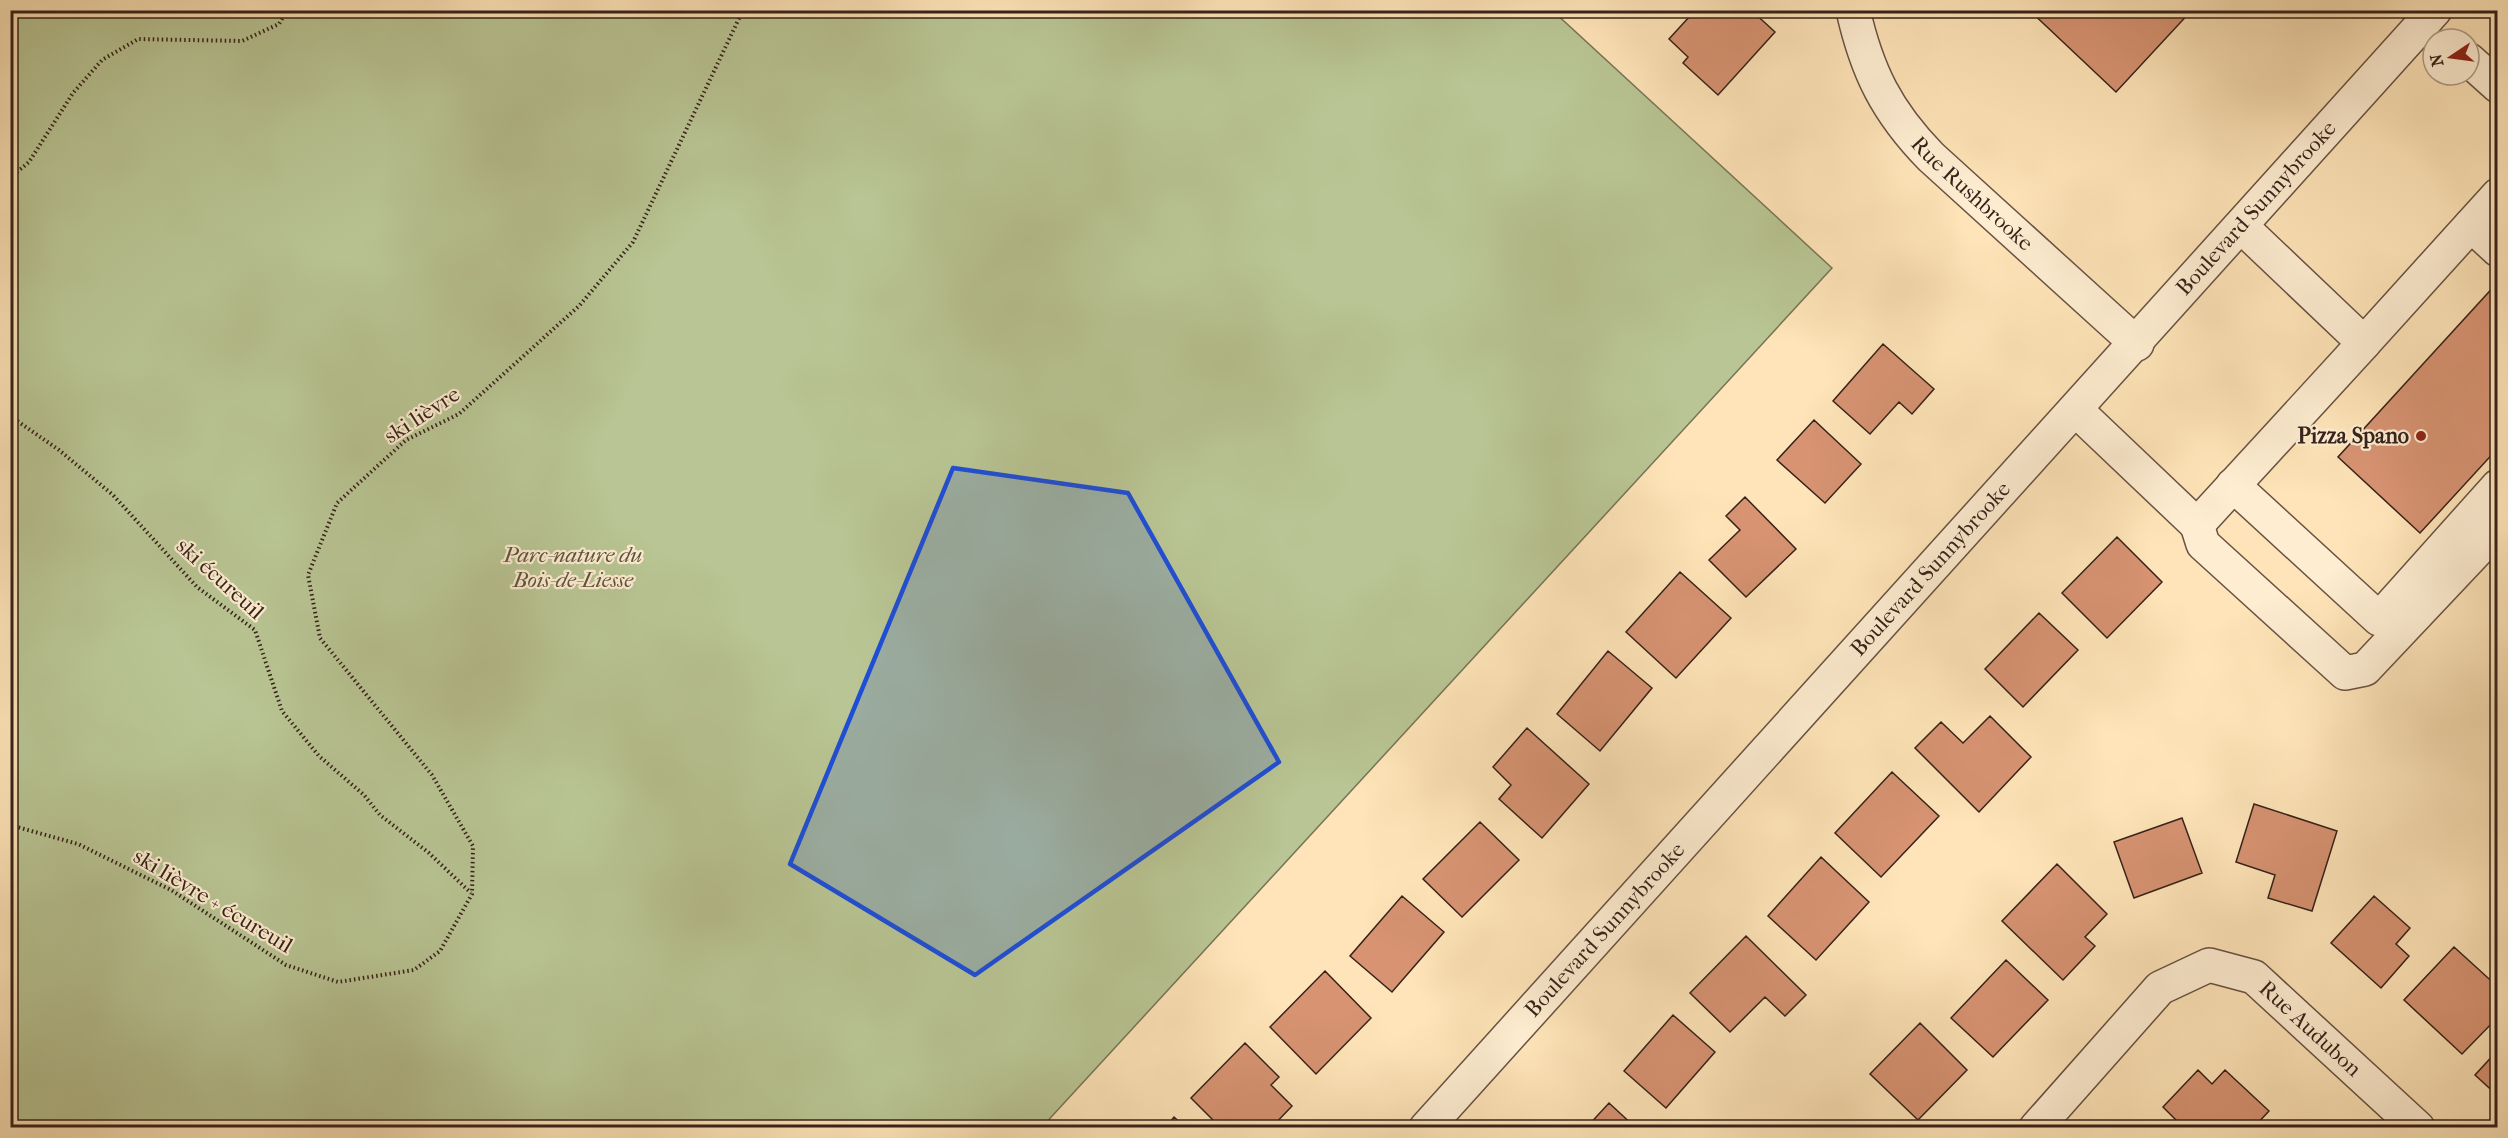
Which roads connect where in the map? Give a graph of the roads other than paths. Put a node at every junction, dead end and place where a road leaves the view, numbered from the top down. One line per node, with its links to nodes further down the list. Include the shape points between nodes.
1 (1852, 10): 9 (street, Rue Rushbrooke, via 1859,40 1880,92 1907,132)
2 (2431, 20): 6 (street, Boulevard Sunnybrooke)
3 (2481, 71): 4 (street)
4 (2498, 86)
5 (2487, 213): 7 (street); 8 (street)
6 (2242, 226): 8 (street); 9 (street, Boulevard Sunnybrooke)
7 (2498, 250)
8 (2364, 343): 11 (street)
9 (2137, 344): 10 (street, Boulevard Sunnybrooke)
10 (2076, 411): 13 (street); 15 (street, Boulevard Sunnybrooke)
11 (2233, 485): 12 (street, via 2379,619); 13 (street)
12 (2498, 486)
13 (2197, 525): 14 (street, via 2203,544 2345,673 2365,669)
14 (2498, 528)
15 (1426, 1128)
16 (2036, 1128): 17 (street, Rue Audubon, via 2160,988 2209,965 2254,977)
17 (2418, 1128)

